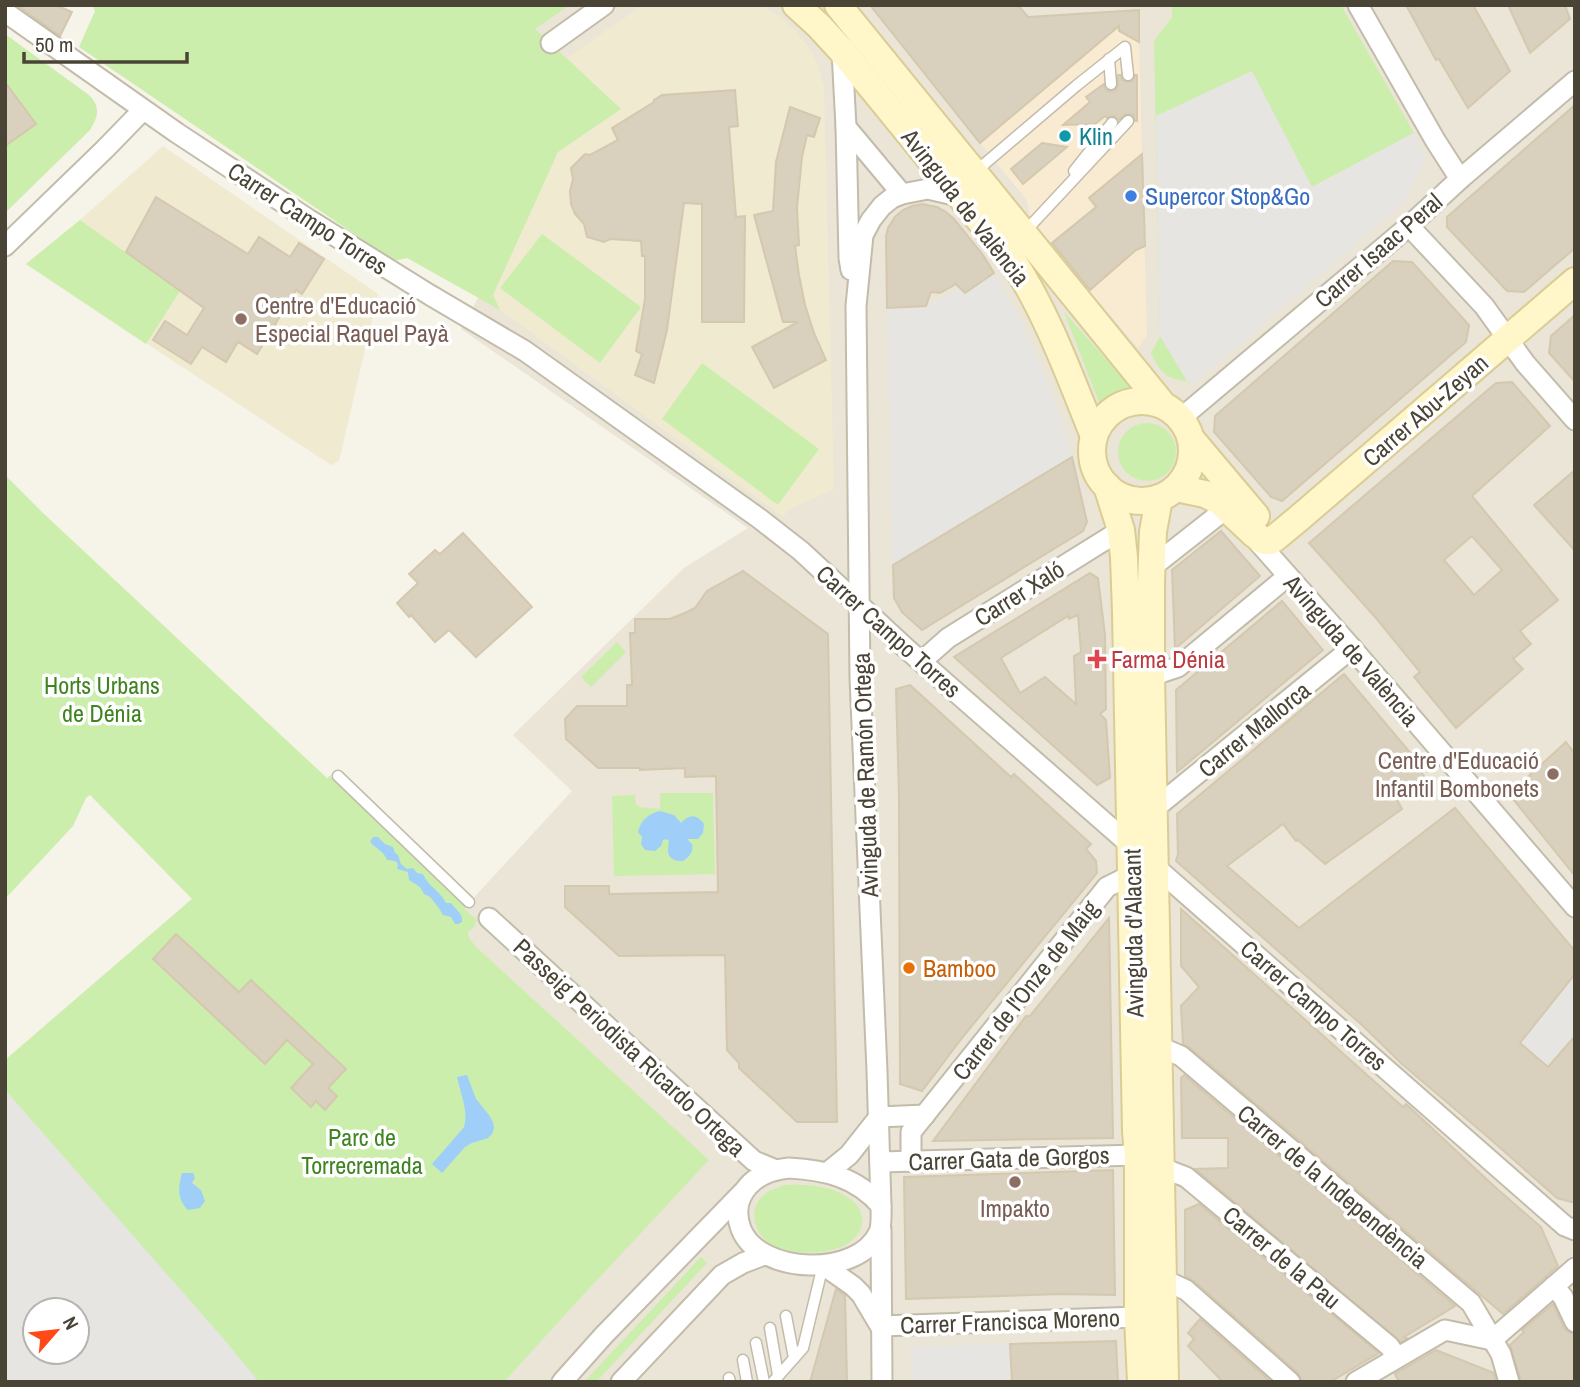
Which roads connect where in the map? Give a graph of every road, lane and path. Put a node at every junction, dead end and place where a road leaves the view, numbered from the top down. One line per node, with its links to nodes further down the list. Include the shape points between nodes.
1 (604, 5): 6 (street)
2 (796, 5): 7 (main road, Avinguda de València)
3 (1358, 5): 17 (street)
4 (839, 6): 16 (main road, Avinguda de València)
5 (5, 12): 12 (street, Carrer Campo Torres)
6 (551, 43)
7 (842, 51): 15 (street, Avinguda de Ramón Ortega); 19 (main road, Avinguda de València)
8 (1109, 59): 9 (lane, via 1125,47); 11 (lane); 16 (lane)
9 (1128, 75)
10 (1575, 81): 17 (street, Carrer Isaac Peral)
11 (1111, 84)
12 (143, 110): 22 (street); 36 (street, Carrer Campo Torres, via 308,219 524,351 760,519)
13 (1128, 121): 21 (lane)
14 (1112, 123): 21 (lane)
15 (846, 127): 18 (street); 24 (street, Avinguda de Ramón Ortega, via 849,257)
16 (975, 172): 21 (main road, Avinguda de València)
17 (1460, 179): 20 (street, Carrer Isaac Peral)
18 (902, 194): 19 (street, via 928,189); 24 (street, Avinguda de Ramón Ortega, via 882,206 863,235)
19 (958, 196): 28 (main road, Avinguda de València, via 1025,280)
20 (1409, 226): 25 (street); 27 (street, Carrer Isaac Peral)
21 (1027, 227): 27 (main road, Avinguda de València)
22 (5, 247)
23 (1575, 281): 25 (main road, Carrer Abu-Zeyan)
24 (856, 306): 36 (street, Avinguda de Ramón Ortega)
25 (1507, 339): 26 (street); 33 (main road, Carrer Abu-Zeyan)
26 (1575, 420)
27 (1178, 421): 28 (main road, via 1149,401 1135,401 1109,413); 30 (main road, via 1193,453 1185,478); 33 (main road, Avinguda de València)
28 (1094, 436): 29 (main road, via 1094,463)
29 (1107, 486): 30 (main road, via 1131,500 1145,501); 32 (main road, Avinguda d'Alacant)
30 (1168, 493): 31 (main road, Avinguda de València, via 1212,497); 34 (main road, Avinguda d'Alacant, via 1153,525)
31 (1233, 514): 33 (main road, Avinguda de València, via 1258,538); 34 (street); 35 (street, Avinguda de València)
32 (1121, 530): 38 (street, Carrer Xaló, via 948,638); 42 (main road, Avinguda d'Alacant)
33 (1275, 538)
34 (1152, 567): 39 (main road, Avinguda d'Alacant)
35 (1288, 576): 37 (street, Avinguda de València); 39 (street, via 1178,667)
36 (860, 606): 38 (street, Carrer Campo Torres); 49 (street, Avinguda de Ramón Ortega)
37 (1352, 648): 41 (street, Carrer Mallorca); 45 (street, Avinguda de València)
38 (922, 662): 42 (street, Carrer Campo Torres)
39 (1151, 676): 41 (main road, Avinguda d'Alacant)
40 (338, 776): 44 (lane)
41 (1154, 809): 43 (main road, Avinguda d'Alacant)
42 (1132, 847): 43 (main road, Avinguda d'Alacant)
43 (1144, 870): 47 (main road, Avinguda d'Alacant); 48 (street, Carrer de l'Onze de Maig, via 1107,887); 51 (main road, Avinguda d'Alacant, via 1136,1131); 58 (street, Carrer Campo Torres)
44 (469, 902)
45 (1575, 907)
46 (489, 918): 53 (street, Passeig Periodista Ricardo Ortega, via 754,1161)
47 (1158, 1046): 51 (main road, Avinguda d'Alacant); 69 (street, Carrer de la Independència, via 1181,1056 1471,1303)
48 (925, 1115): 49 (street); 50 (street, Carrer de l'Onze de Maig, via 911,1132)
49 (879, 1117): 52 (street, Avinguda de Ramón Ortega); 54 (street, via 849,1155)
50 (911, 1161): 51 (street, Carrer Gata de Gorgos); 52 (street, Carrer Gata de Gorgos)
51 (1149, 1161): 62 (main road, Avinguda d'Alacant); 65 (main road, Avinguda d'Alacant); 71 (street, Carrer de la Pau, via 1186,1177)
52 (880, 1162): 56 (street, Avinguda de Ramón Ortega)
53 (776, 1170): 54 (street); 55 (street)
54 (828, 1172): 56 (street, via 857,1184)
55 (745, 1189): 59 (street, via 737,1206 739,1223 748,1242); 75 (street)
56 (880, 1206): 57 (street)
57 (881, 1229): 60 (street, via 865,1249); 67 (street)
58 (1575, 1230)
59 (764, 1255): 60 (street); 76 (street, via 722,1275)
60 (823, 1265): 67 (street, via 861,1294); 72 (lane, via 803,1348)
61 (1575, 1268): 63 (street)
62 (1162, 1279): 81 (main road, Avinguda d'Alacant); 82 (street, via 1186,1290)
63 (1554, 1286): 66 (street); 69 (street)
64 (786, 1316): 72 (lane)
65 (1138, 1317): 67 (street, Carrer Francisca Moreno); 80 (main road, Avinguda d'Alacant)
66 (1575, 1322)
67 (881, 1326): 79 (street)
68 (769, 1328): 74 (lane)
69 (1492, 1340): 71 (street, via 1445,1330); 84 (street, Carrer de la Independència)
70 (756, 1343): 78 (lane)
71 (1397, 1357): 83 (street)
72 (794, 1358): 74 (lane)
73 (743, 1360): 77 (lane)
74 (775, 1379)
75 (562, 1382)
76 (621, 1382)
77 (747, 1382)
78 (764, 1382)
79 (882, 1382)
80 (1140, 1382)
81 (1165, 1382)
82 (1290, 1382)
83 (1356, 1382)
84 (1509, 1382)

